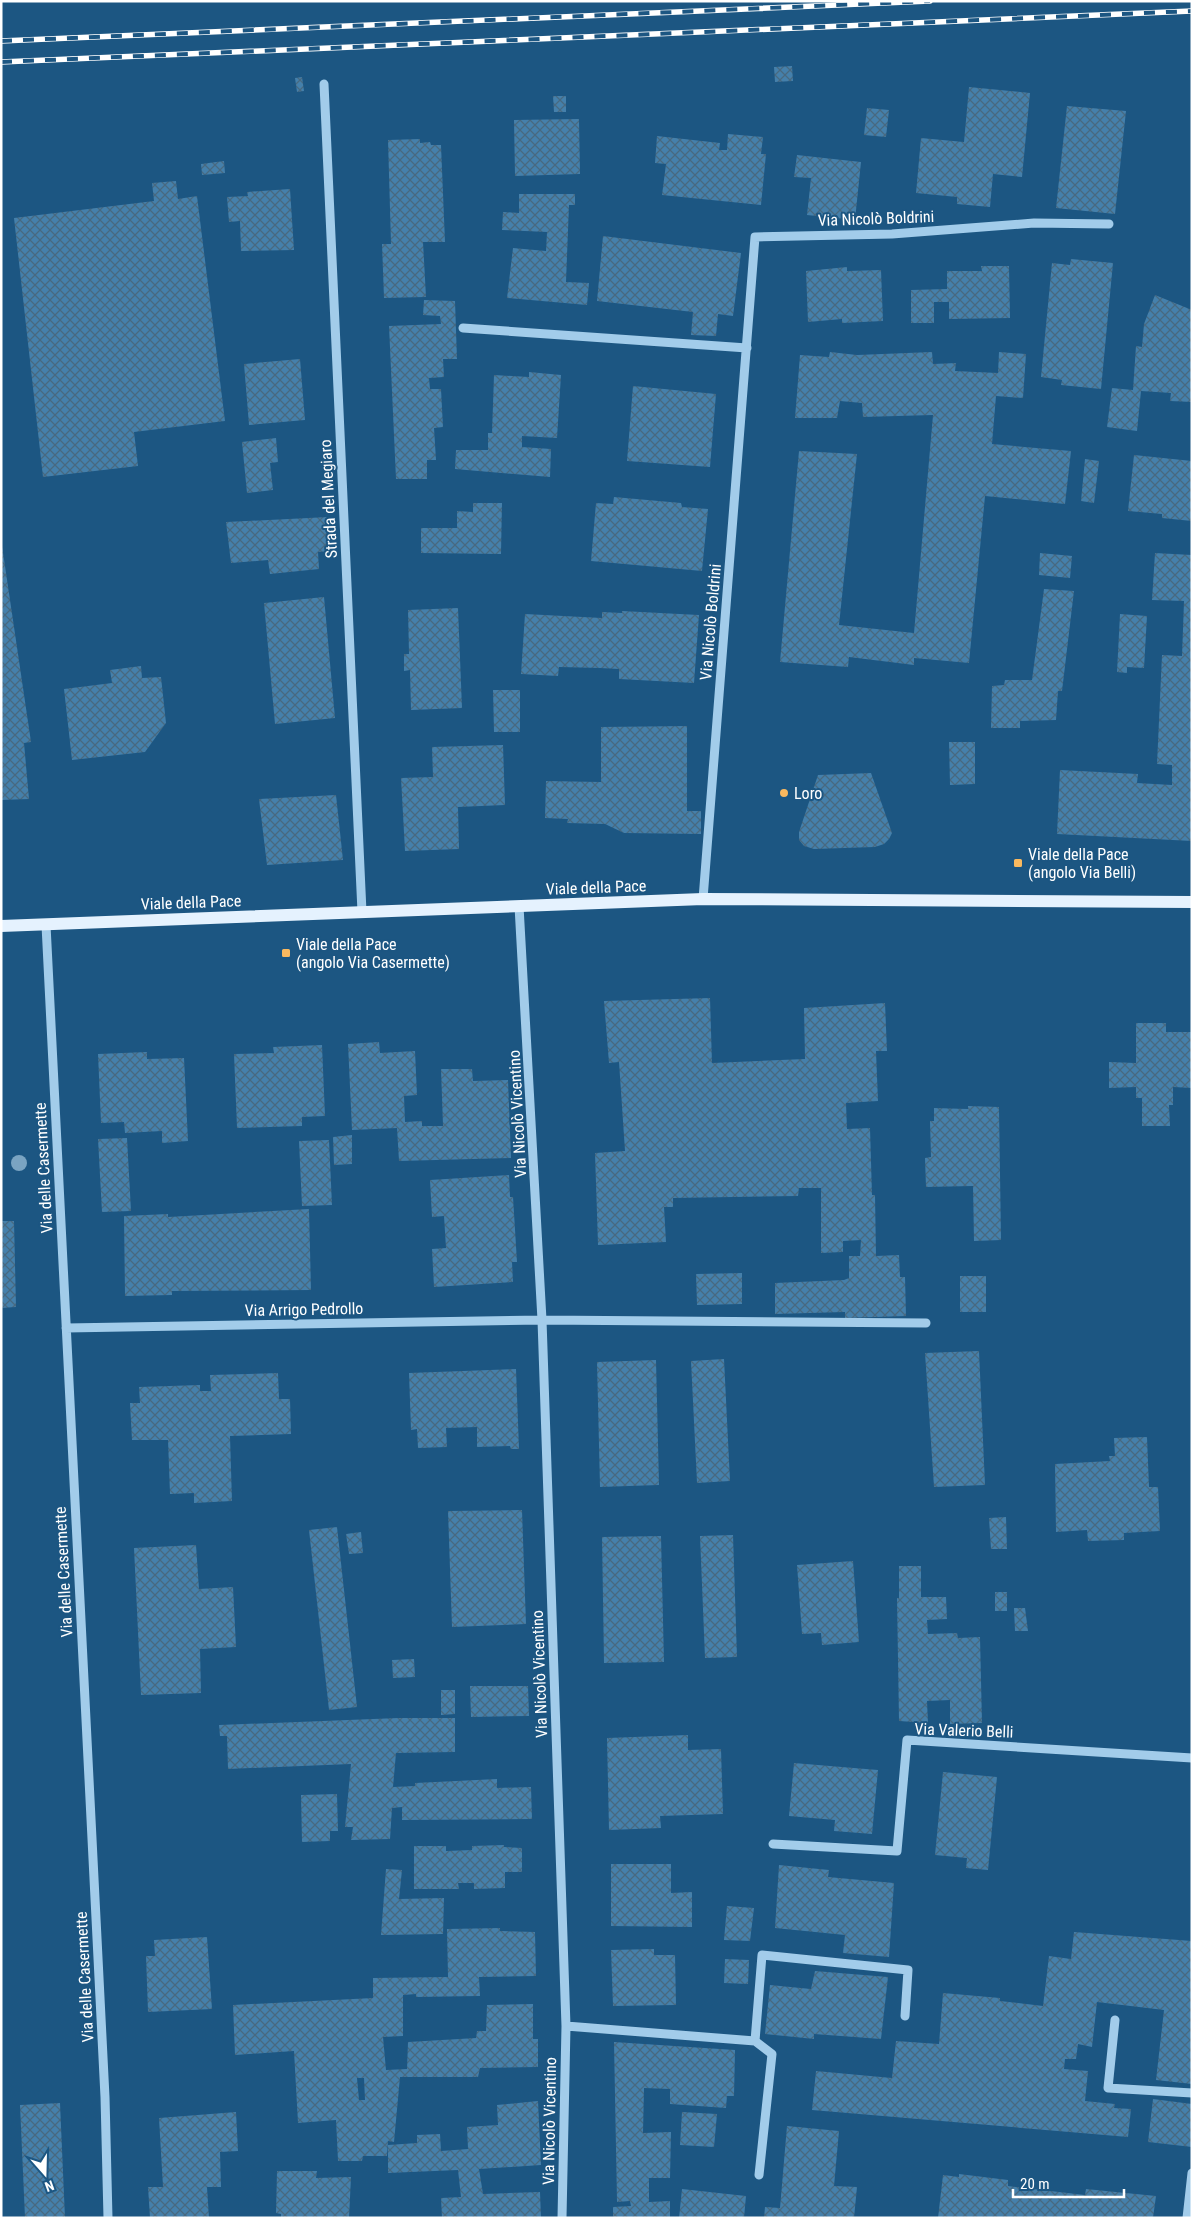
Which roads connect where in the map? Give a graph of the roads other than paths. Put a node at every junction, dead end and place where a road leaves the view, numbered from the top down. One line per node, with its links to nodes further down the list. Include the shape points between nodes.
1 (324, 84): 8 (street, Strada del Megiaro)
2 (1109, 224): 4 (street, Via Nicolò Boldrini, via 1034,223 892,234 755,236)
3 (463, 328): 4 (street)
4 (747, 348): 5 (street, Via Nicolò Boldrini)
5 (703, 899): 6 (main road, Viale della Pace); 7 (main road, Viale della Pace)
6 (1192, 902)
7 (519, 906): 8 (main road, Viale della Pace); 11 (street, Via Nicolò Vicentino)
8 (362, 912): 9 (main road, Viale della Pace)
9 (46, 925): 10 (main road, Viale della Pace); 13 (street, Via delle Casermette)
10 (1, 926)
11 (542, 1320): 12 (street); 13 (street, Via Arrigo Pedrollo); 18 (street, Via Nicolò Vicentino)
12 (926, 1323)
13 (66, 1328): 24 (street, Via delle Casermette, via 105,2097)
14 (1192, 1758): 15 (street, Via Valerio Belli, via 907,1740 897,1851)
15 (773, 1844)
16 (905, 2016): 19 (street, via 908,1970 762,1955)
17 (1115, 2020): 20 (street, via 1108,2088)
18 (566, 2026): 19 (street); 25 (street, Via Nicolò Vicentino)
19 (756, 2041): 22 (street, via 772,2054)
20 (1192, 2093)
21 (1192, 2173): 23 (street)
22 (759, 2176)
23 (1191, 2177): 26 (street)
24 (108, 2218)
25 (562, 2218)
26 (1187, 2218)

